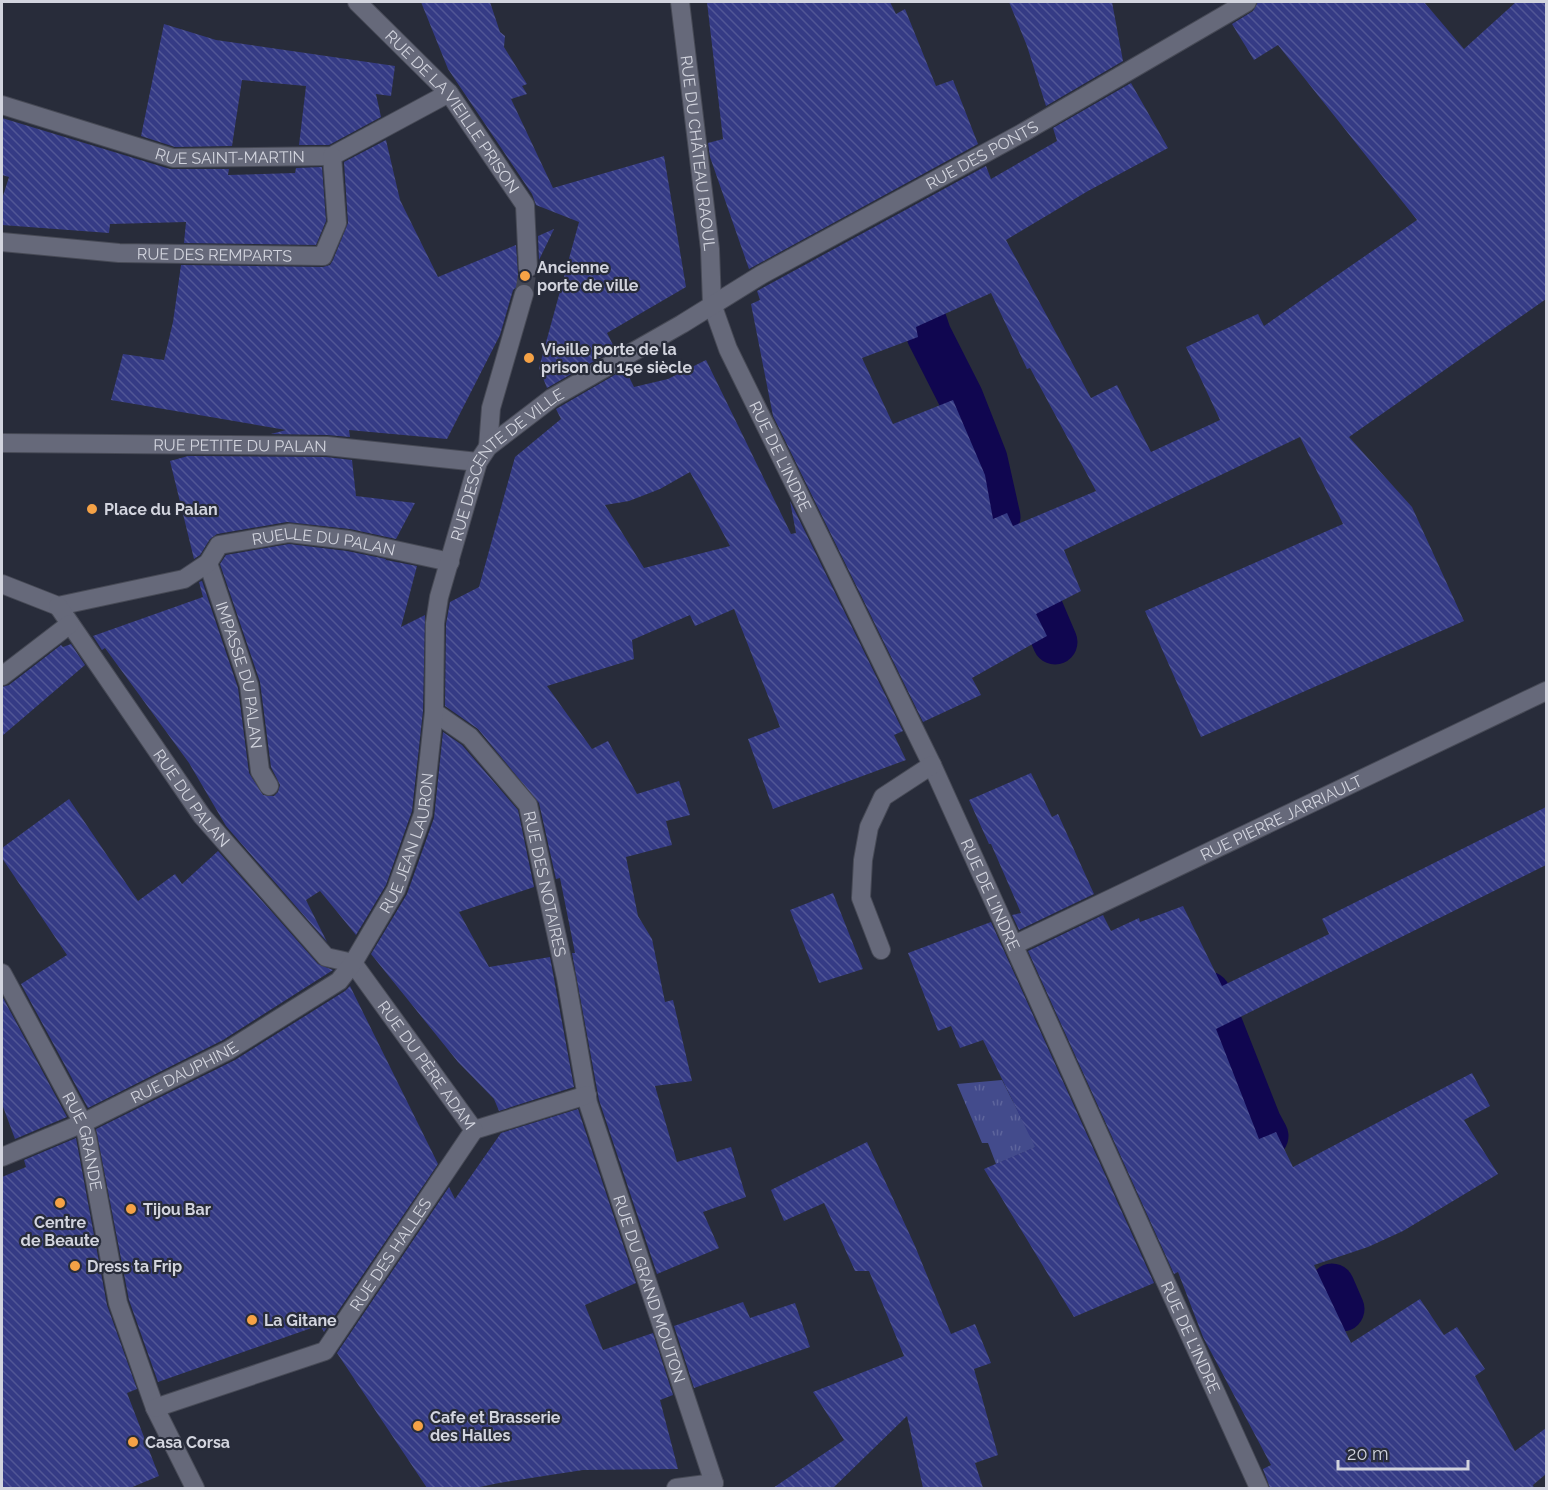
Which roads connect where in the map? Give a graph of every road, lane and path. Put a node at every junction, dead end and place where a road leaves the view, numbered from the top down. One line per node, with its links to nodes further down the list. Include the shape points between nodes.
1 (357, 2): 4 (street, RUE DE LA VIEILLE PRISON)
2 (680, 2): 10 (street, RUE DU CHÂTEAU RAOUL, via 710,249)
3 (1247, 2): 10 (street, RUE DES PONTS, via 1024,132)
4 (449, 93): 6 (street, RUE SAINT-MARTIN); 8 (street, RUE DE LA VIEILLE PRISON, via 525,205)
5 (2, 105): 6 (street, RUE SAINT-MARTIN, via 173,158)
6 (332, 156): 7 (street, RUE DES REMPARTS, via 337,223 323,256 119,253)
7 (2, 242)
8 (528, 268)
9 (524, 294): 12 (street, via 490,408)
10 (712, 304): 12 (street, RUE DESCENTE DE VILLE, via 552,398); 21 (street, RUE DE L'INDRE, via 728,349)
11 (2, 443): 12 (street, RUE PETITE DU PALAN, via 327,446)
12 (483, 454): 13 (street, RUE DESCENTE DE VILLE)
13 (450, 562): 14 (street, RUELLE DU PALAN, via 349,540 288,534 219,545); 20 (street, RUE DESCENTE DE VILLE, via 435,623)
14 (208, 563): 16 (street, via 184,579); 22 (street, IMPASSE DU PALAN, via 249,686 260,771)
15 (2, 584): 16 (street)
16 (58, 606): 17 (street, RUE DU PALAN)
17 (70, 624): 18 (street); 25 (street, RUE DU PALAN, via 202,816 326,957)
18 (2, 676)
19 (1546, 690): 23 (street, RUE PIERRE JARRIAULT)
20 (434, 712): 25 (street, RUE JEAN LAURON, via 423,814 396,890); 27 (street, RUE DES NOTAIRES, via 470,736 528,805)
21 (932, 765): 23 (street, RUE DE L'INDRE); 24 (street, via 883,797 869,827 861,898)
22 (269, 786)
23 (1014, 945): 35 (street, RUE DE L'INDRE)
24 (881, 950)
25 (352, 963): 28 (street, RUE DAUPHINE, via 339,981 229,1050); 29 (street, RUE DU PÈRE ADAM)
26 (2, 974): 28 (street, RUE GRANDE)
27 (587, 1095): 29 (street, RUE DU PÈRE ADAM); 33 (street, RUE DU GRAND MOUTON)
28 (83, 1123): 30 (street, RUE DAUPHINE); 31 (street, RUE GRANDE, via 118,1303)
29 (474, 1130): 31 (street, RUE DES HALLES, via 325,1351)
30 (2, 1156)
31 (155, 1408): 32 (street, RUE GRANDE)
32 (189, 1483)
33 (717, 1487): 34 (street)
34 (676, 1488)
35 (1259, 1488)

